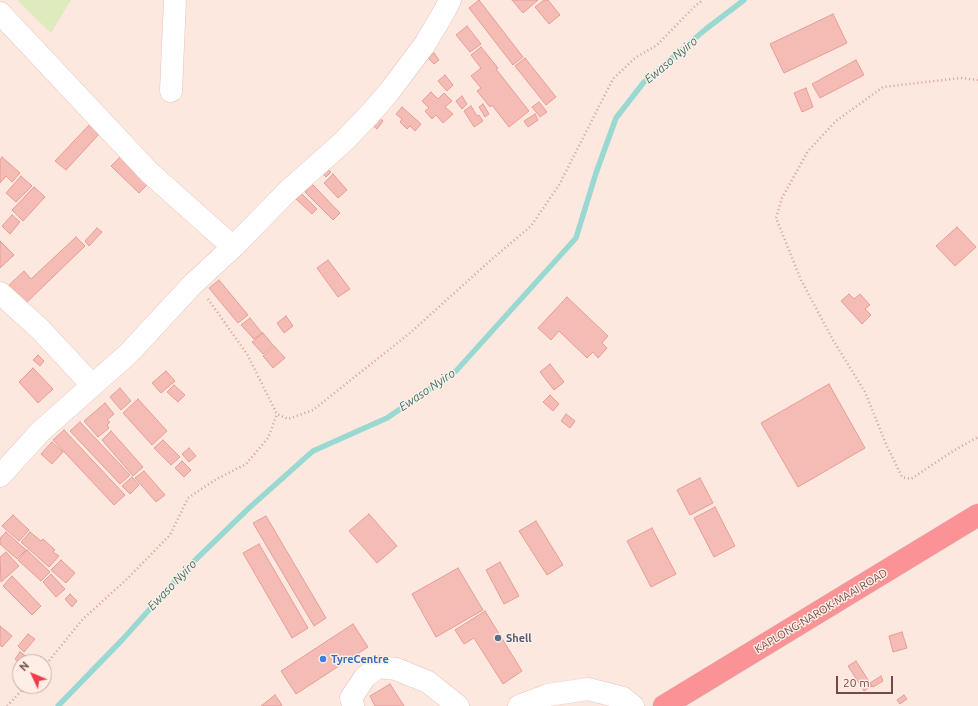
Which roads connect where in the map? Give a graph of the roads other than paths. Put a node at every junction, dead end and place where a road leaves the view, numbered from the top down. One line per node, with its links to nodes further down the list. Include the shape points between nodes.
1 (175, 0): 4 (street)
2 (450, 0): 5 (street, via 425,44 384,97 342,143 288,190)
3 (0, 13): 5 (street, via 150,173)
4 (171, 91)
5 (233, 246): 7 (street, via 193,284 128,354)
6 (0, 293): 7 (street, via 40,329)
7 (92, 385): 8 (street, via 40,431)
8 (0, 476)
9 (978, 515): 14 (highway, KAPLONG-NAROK-MAAI ROAD)
10 (354, 706): 11 (street, via 351,698 365,677 378,667 396,669 428,682)
11 (458, 706)
12 (519, 706): 13 (street, via 548,695 588,689 624,698)
13 (632, 706)
14 (664, 706)

